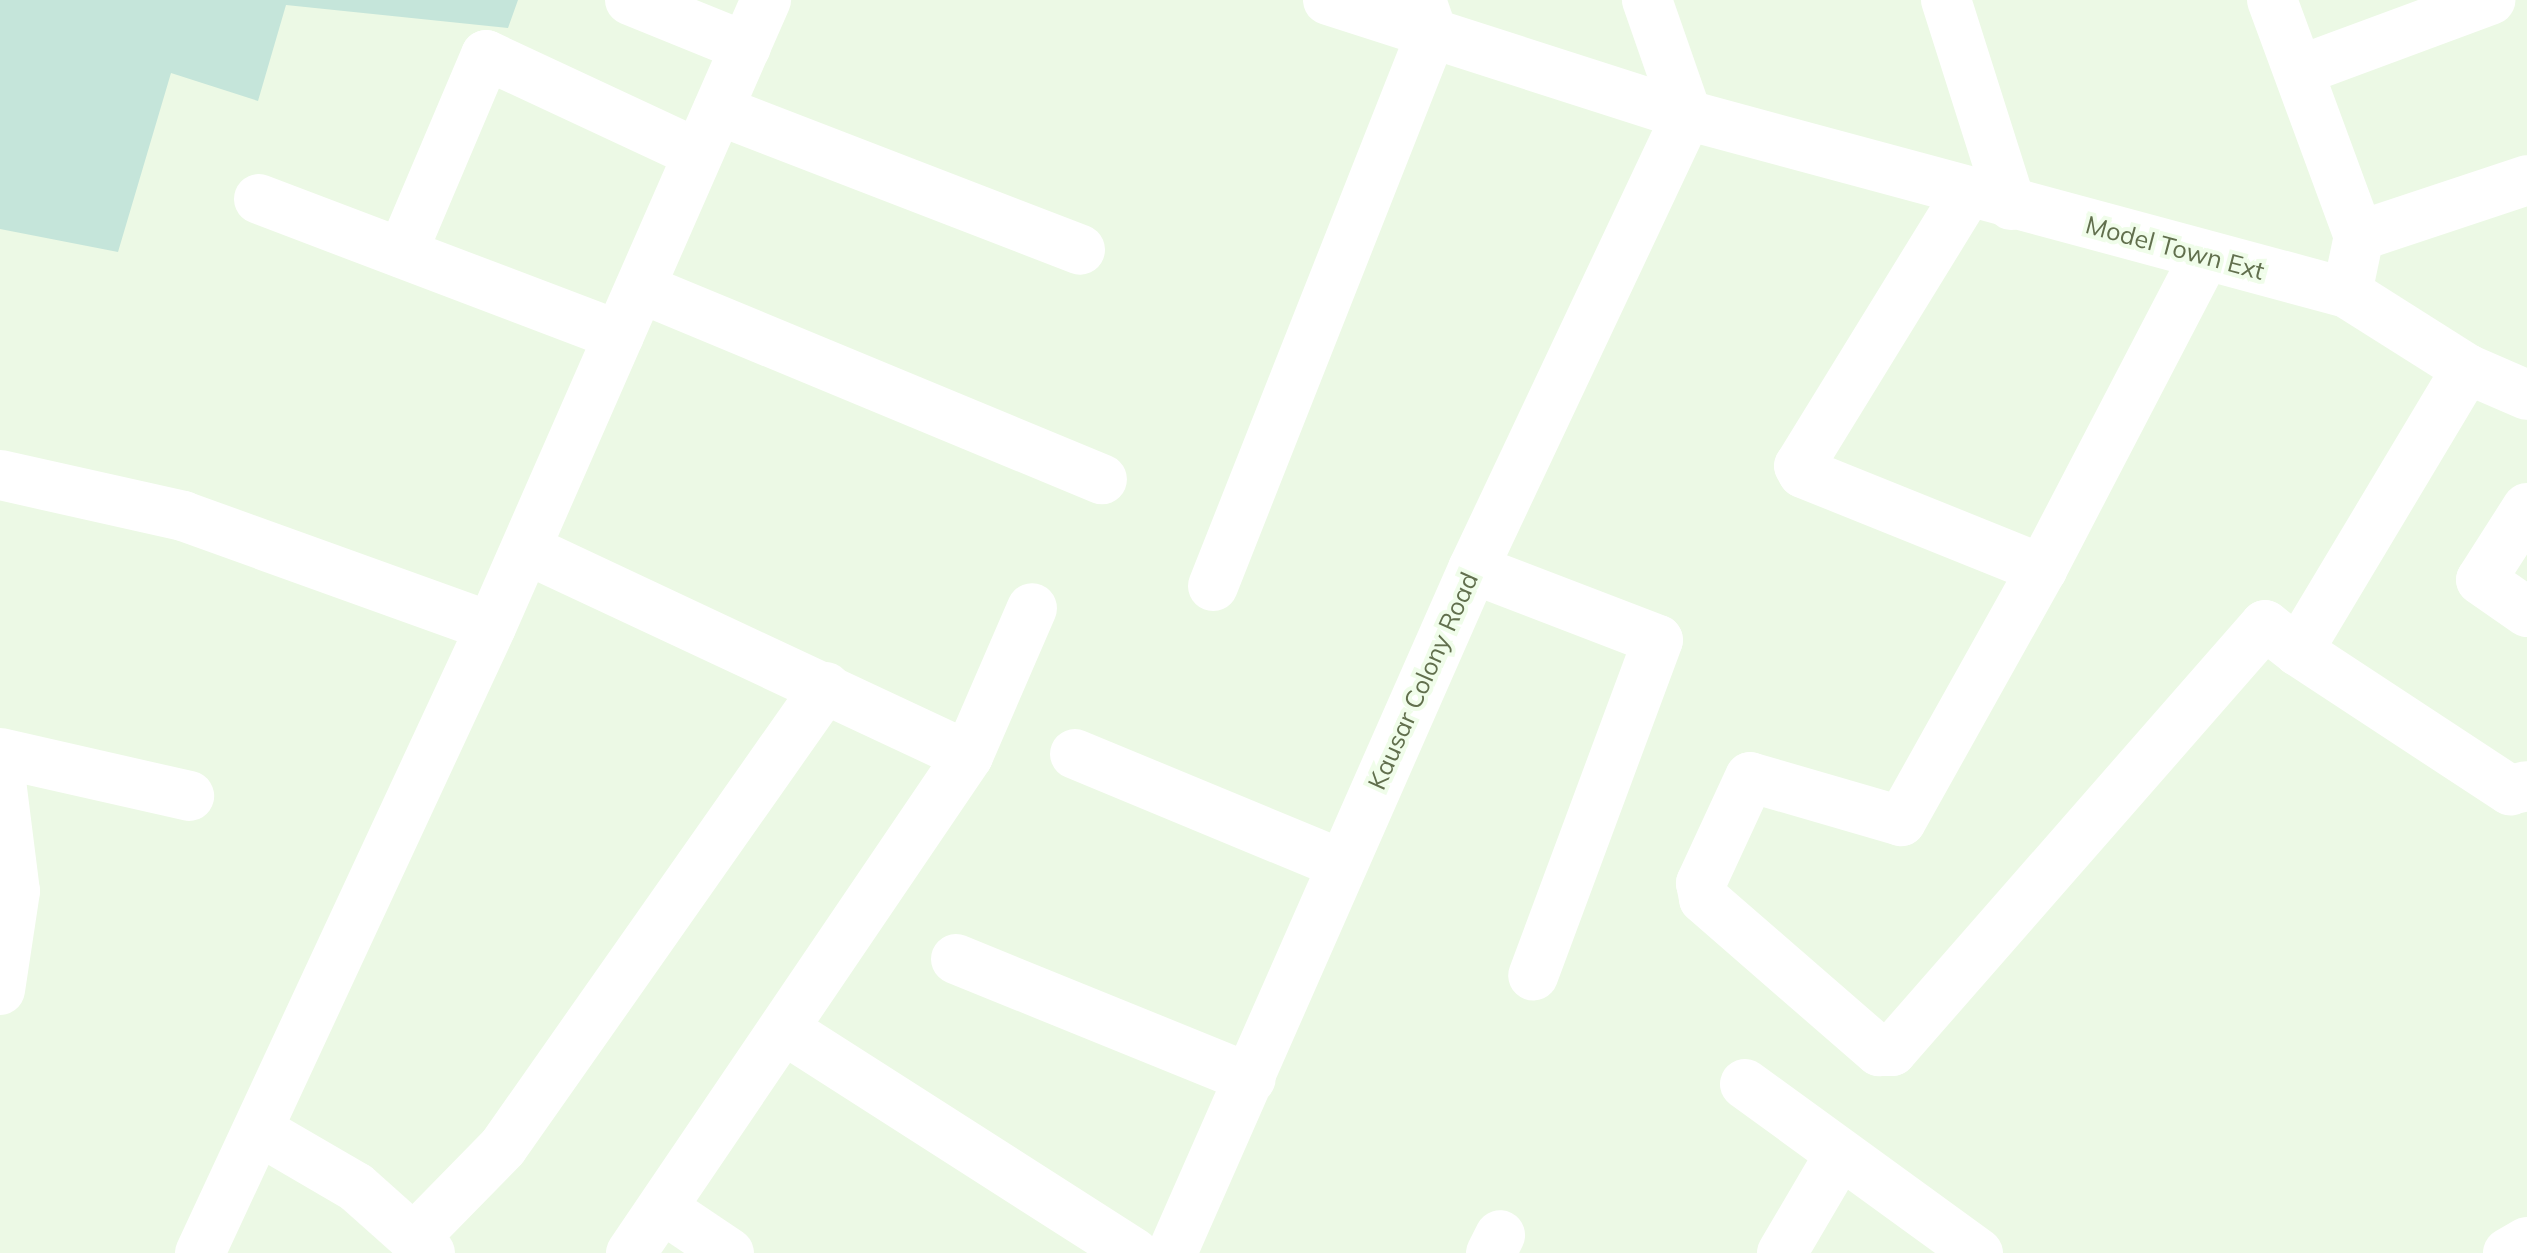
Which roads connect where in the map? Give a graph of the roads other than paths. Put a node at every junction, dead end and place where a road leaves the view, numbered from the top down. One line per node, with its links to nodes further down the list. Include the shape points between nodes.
1 (630, 0): 9 (street)
2 (766, 0): 9 (street)
3 (1328, 0): 8 (street, Model Town Ext)
4 (1647, 0): 11 (street)
5 (1946, 0): 15 (street)
6 (2272, 0): 10 (street)
7 (2490, 0): 10 (street)
8 (1426, 16): 11 (street, Model Town Ext); 30 (street)
9 (746, 47): 12 (street)
10 (2301, 70): 16 (street)
11 (1687, 115): 15 (street, Model Town Ext); 28 (street, Kausar Colony Road)
12 (708, 132): 17 (street); 18 (street, via 486,55); 20 (street)
13 (2527, 180): 16 (street)
14 (259, 199): 18 (street)
15 (1989, 200): 19 (street, Model Town Ext); 29 (street, via 1799,466)
16 (2360, 236): 21 (street)
17 (1080, 250)
18 (402, 253): 22 (street)
19 (2205, 256): 21 (street, Model Town Ext); 29 (street)
20 (640, 288): 22 (street); 25 (street)
21 (2347, 293): 23 (street, Model Town Ext)
22 (619, 336): 27 (street)
23 (2503, 375): 34 (street)
24 (0, 475): 33 (street, via 183,516)
25 (1102, 479)
26 (2527, 508): 32 (street, via 2481,580)
27 (526, 549): 33 (street); 35 (street)
28 (1473, 568): 42 (street, Kausar Colony Road); 44 (street, via 1658,640)
29 (2042, 568): 34 (street, via 1901,821 1750,777 1700,892 1879,1051 1892,1051 2266,625)
30 (1213, 586)
31 (1032, 608): 38 (street)
32 (2527, 612)
33 (491, 627): 49 (street)
34 (2298, 651): 40 (street, via 2510,790)
35 (826, 686): 38 (street); 53 (street, via 503,1147)
36 (0, 752): 41 (street)
37 (1075, 754): 42 (street)
38 (968, 756): 46 (street)
39 (0, 773): 45 (street, via 14,892)
40 (2527, 786)
41 (189, 796)
42 (1341, 864): 47 (street, Kausar Colony Road)
43 (956, 958): 47 (street)
44 (1533, 976)
45 (0, 990)
46 (785, 1030): 51 (street); 57 (street)
47 (1251, 1078): 58 (street, Kausar Colony Road)
48 (1744, 1084): 50 (street)
49 (258, 1130): 53 (street, via 356,1187); 54 (street)
50 (1840, 1154): 59 (street); 60 (street)
51 (665, 1210): 55 (street); 56 (street)
52 (2527, 1242): 61 (street)
53 (422, 1246)
54 (200, 1253)
55 (631, 1253)
56 (729, 1253)
57 (1134, 1253)
58 (1172, 1253)
59 (1782, 1253)
60 (1978, 1253)
61 (2508, 1253)

